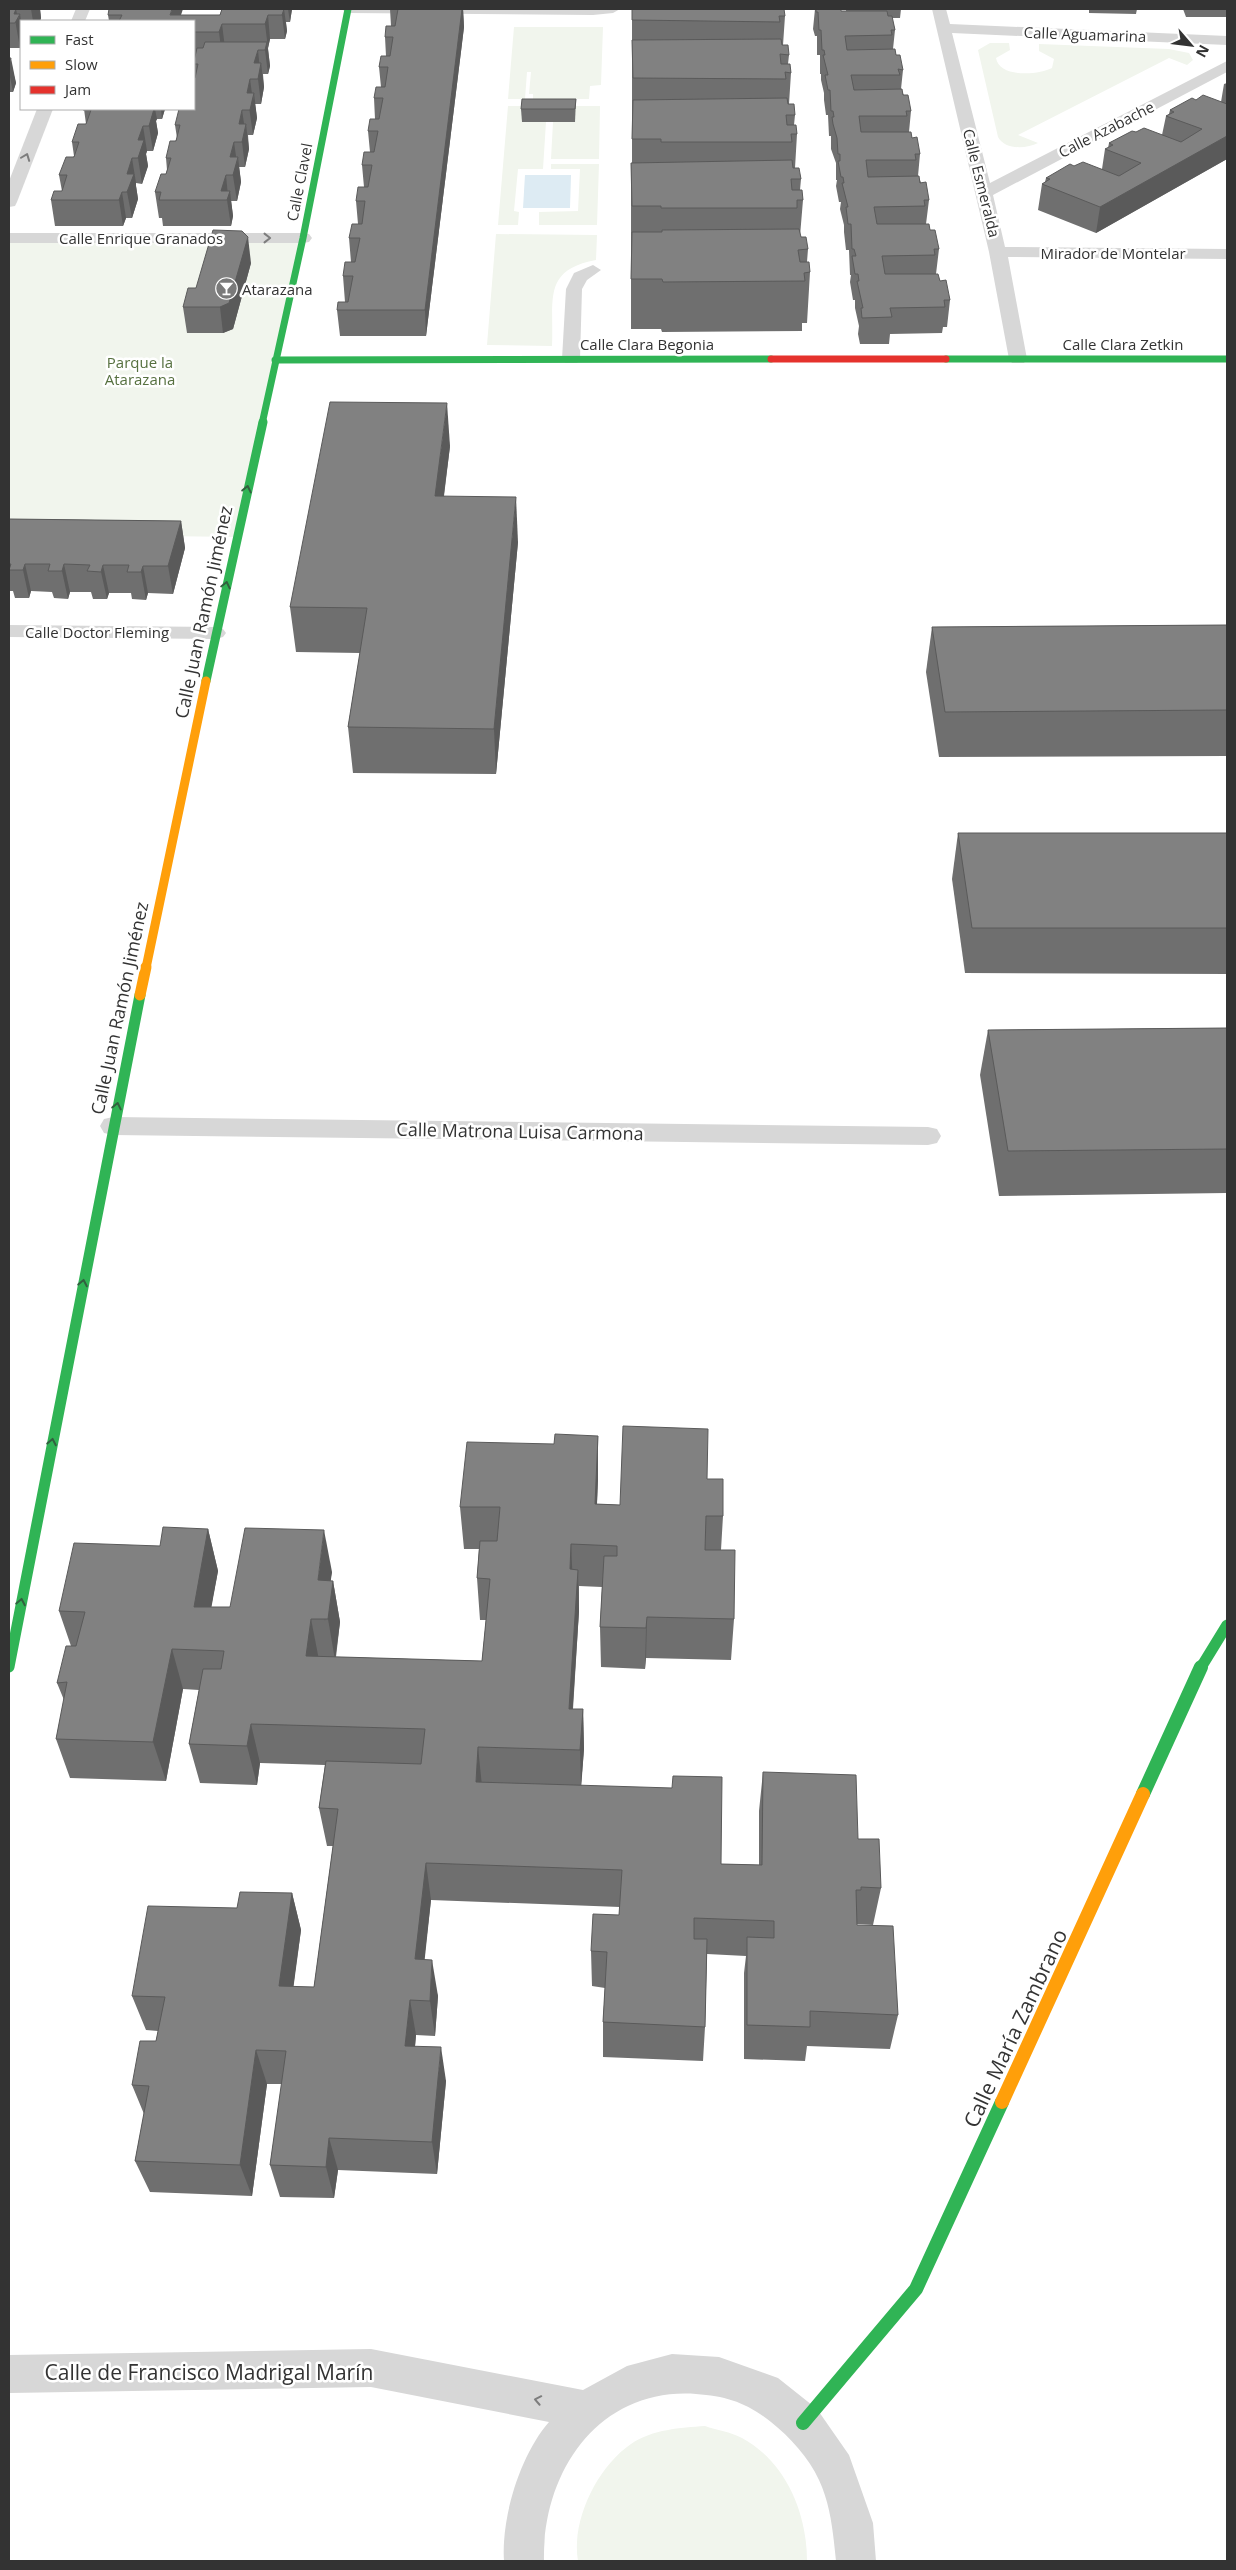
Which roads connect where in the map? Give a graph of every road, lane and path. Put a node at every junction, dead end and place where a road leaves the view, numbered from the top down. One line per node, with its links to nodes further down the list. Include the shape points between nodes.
1 (348, 9): 2 (street); 11 (street, Calle Clavel)
2 (613, 9)
3 (939, 9): 4 (street, Calle Esmeralda)
4 (943, 28): 5 (street, Calle Aguamarina); 8 (street, Calle Esmeralda)
5 (1227, 40)
6 (1227, 66): 8 (street, Calle Azabache)
7 (45, 110): 9 (street, one-way to 7)
8 (984, 192): 12 (street, Calle Esmeralda)
9 (9, 202)
10 (9, 238): 11 (street, Calle Enrique Granados, one-way to 11)
11 (303, 238): 18 (street, Calle Clavel)
12 (998, 252): 13 (street, Mirador de Montelar); 16 (street, Calle Esmeralda)
13 (1227, 254)
14 (593, 270): 15 (lane, via 580,277 574,289)
15 (571, 359): 16 (street, Calle Clara Begonia); 18 (street, Calle Clara Begonia)
16 (1018, 359): 17 (street, Calle Clara Zetkin)
17 (1227, 359)
18 (275, 360): 20 (street, Calle Juan Ramón Jiménez, one-way to 18)
19 (9, 631): 20 (street, Calle Doctor Fleming)
20 (216, 633): 21 (street, Calle Juan Ramón Jiménez, one-way to 20)
21 (113, 1126): 22 (street, Calle Matrona Luisa Carmona); 24 (street, Calle Juan Ramón Jiménez, one-way to 21)
22 (928, 1136)
23 (1227, 1625): 27 (street, Calle María Zambrano, via 1203,1662 916,2289)
24 (9, 1667)
25 (9, 2374): 26 (street, Calle de Francisco Madrigal Marín, one-way to 25, via 371,2368)
26 (586, 2410): 27 (street, via 627,2385 672,2373 719,2376 764,2392); 28 (street, via 556,2444 534,2488 523,2538)
27 (802, 2423): 29 (street, via 835,2469 853,2523)
28 (524, 2561)
29 (856, 2561)

